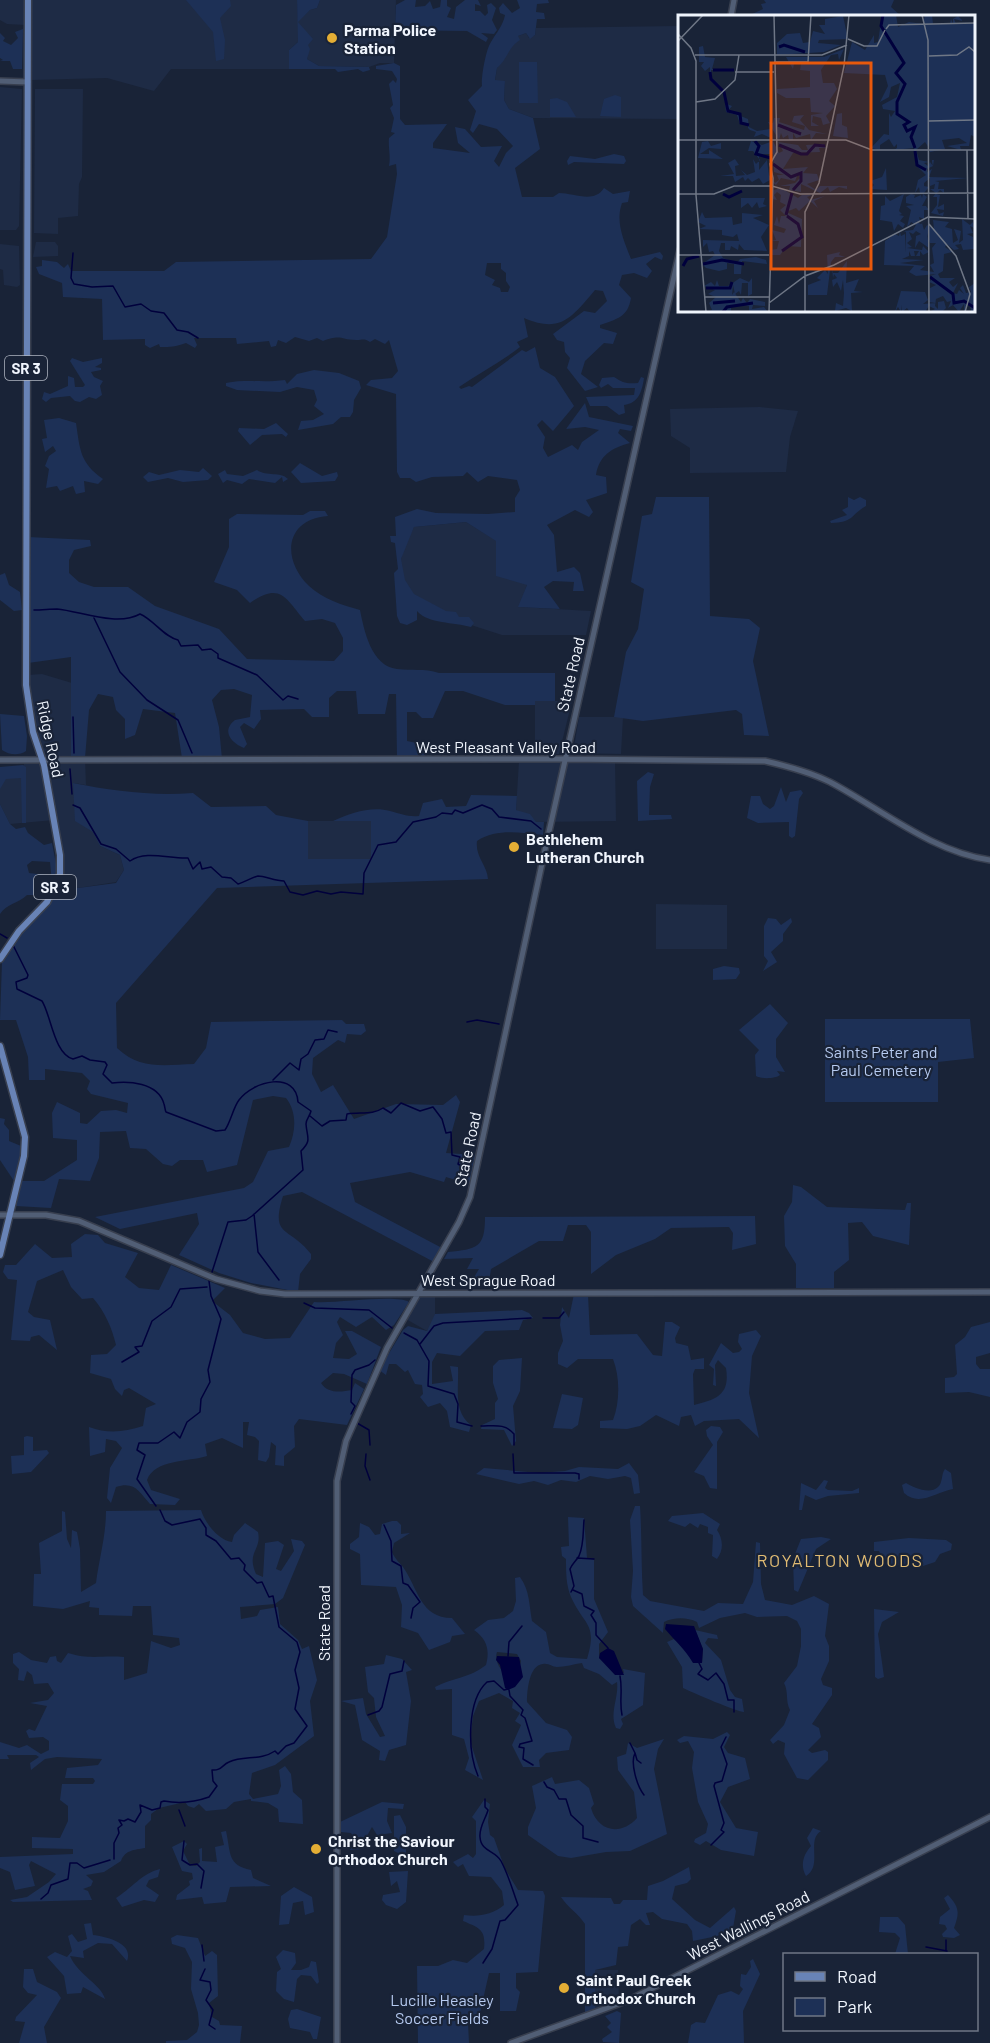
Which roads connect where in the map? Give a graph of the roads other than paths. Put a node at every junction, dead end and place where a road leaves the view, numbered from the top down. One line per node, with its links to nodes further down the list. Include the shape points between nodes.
1 (28, 0): 5 (main road, Ridge Road / SR 3)
2 (734, 0): 3 (main road)
3 (731, 15)
4 (0, 81): 5 (main road)
5 (28, 82): 7 (main road, Ridge Road / SR 3, via 26,685 33,732)
6 (678, 259): 8 (main road, State Road)
7 (43, 759): 8 (main road, West Pleasant Valley Road); 9 (main road, West Pleasant Valley Road); 11 (main road, Ridge Road / SR 3, via 60,874 47,902 19,931)
8 (565, 759): 10 (main road, West Pleasant Valley Road, via 746,759 789,766 828,781 951,849); 17 (main road, State Road, via 470,1197)
9 (0, 760)
10 (990, 860)
11 (0, 959)
12 (0, 1046): 13 (main road, via 25,1137)
13 (10, 1214): 14 (main road, West Sprague Road); 15 (main road); 17 (main road, West Sprague Road, via 80,1221 216,1279 260,1291)
14 (0, 1215)
15 (0, 1255)
16 (990, 1292): 17 (main road, West Sprague Road)
17 (418, 1293): 19 (main road, State Road, via 387,1348 345,1441 338,1470)
18 (990, 1817): 20 (main road, West Wallings Road, via 629,2000)
19 (337, 2043)
20 (511, 2043)

